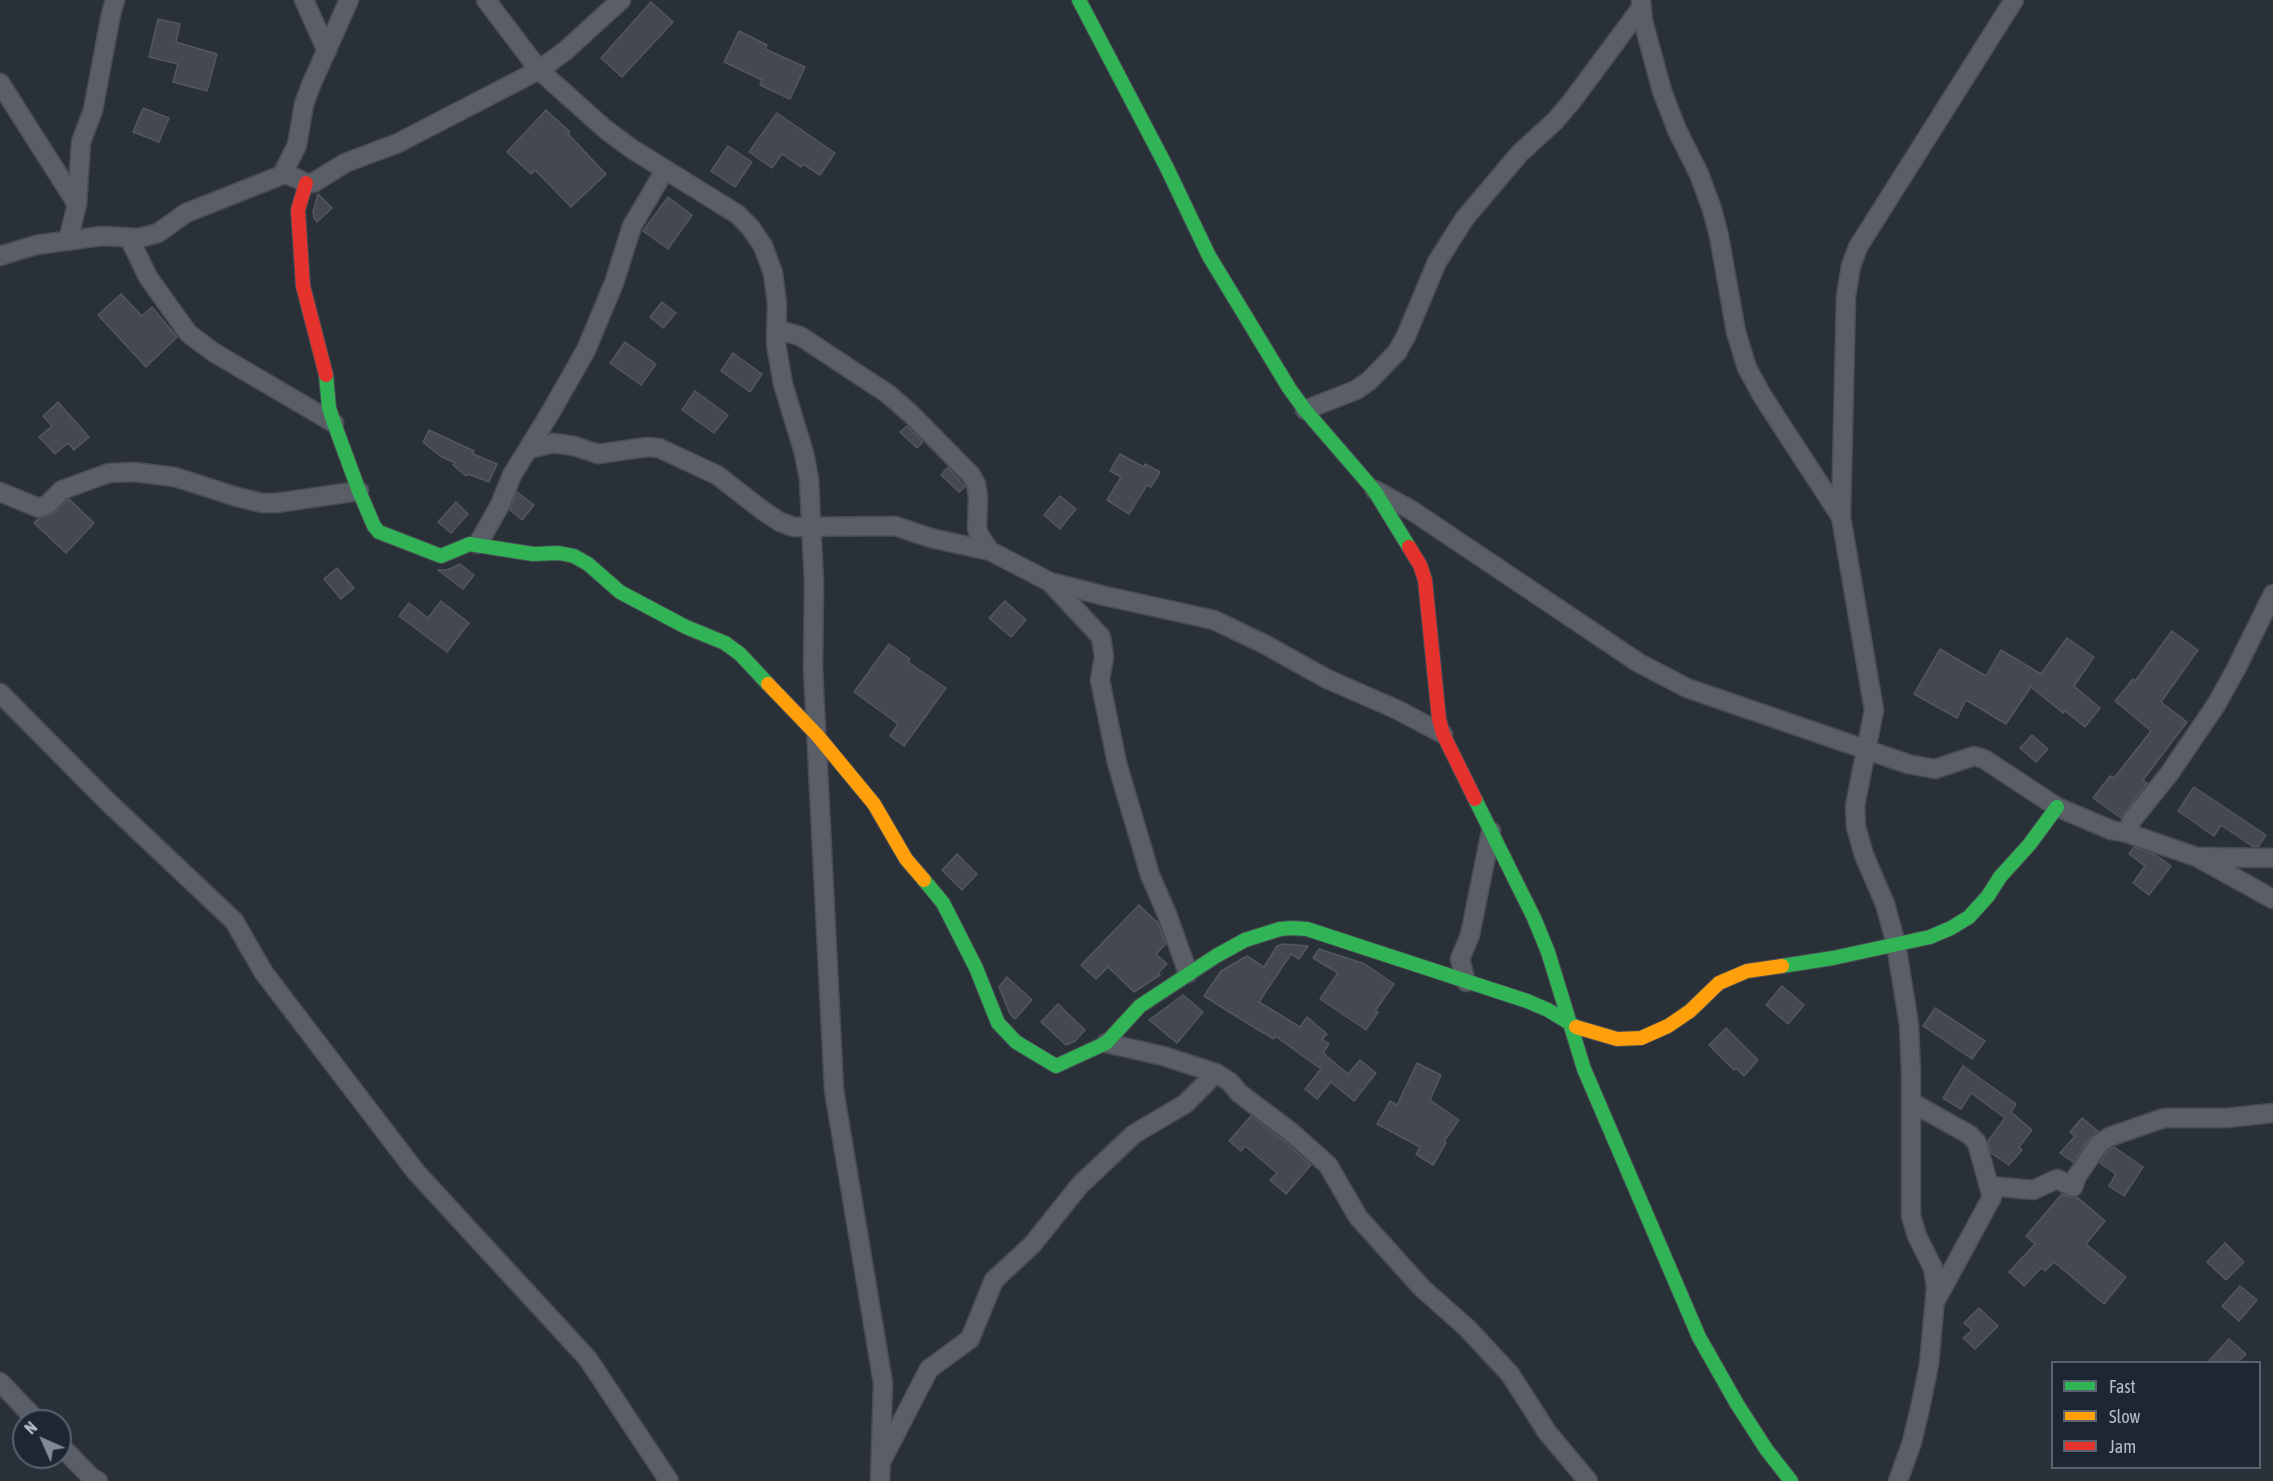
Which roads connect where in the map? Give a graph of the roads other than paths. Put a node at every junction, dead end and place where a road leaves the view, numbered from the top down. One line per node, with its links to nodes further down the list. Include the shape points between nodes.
1 (115, 0): 15 (street, via 93,110 81,142)
2 (304, 0): 9 (street)
3 (349, 0): 9 (street)
4 (486, 0): 10 (street)
5 (621, 0): 10 (street)
6 (1079, 0): 22 (street, via 1209,256)
7 (2014, 0): 30 (street, via 1870,227 1851,266 1846,296)
8 (1641, 4): 22 (street, via 1572,101 1520,153 1465,218 1437,261 1397,351 1356,390); 30 (street, via 1662,91 1712,209 1736,332 1747,368)
9 (327, 51): 13 (street, via 304,104 297,145)
10 (539, 70): 12 (street, via 605,129); 14 (street, via 398,143 354,158 313,183)
11 (0, 83): 15 (street)
12 (665, 170): 19 (street, via 714,198 750,227 763,246 773,273); 23 (street, via 632,226 586,350)
13 (282, 175): 14 (street); 16 (street, via 186,213 158,233)
14 (306, 183): 24 (street, via 298,210 303,286 325,369)
15 (77, 204): 17 (street)
16 (129, 238): 17 (street, via 101,236); 24 (street, via 148,277 188,333 213,352)
17 (68, 241): 18 (street)
18 (0, 256)
19 (777, 304): 20 (street); 21 (street)
20 (776, 329): 21 (street); 31 (street, via 783,384 809,479)
21 (800, 336): 33 (street, via 888,394 971,475 978,497 977,528)
22 (1305, 410): 27 (street)
23 (549, 415): 25 (street); 26 (street)
24 (334, 423): 28 (street)
25 (574, 446): 26 (street, via 554,443); 31 (street, via 598,454 659,448 717,475 780,522)
26 (529, 449): 32 (street)
27 (1374, 490): 38 (street, via 1420,565 1425,580); 39 (street, via 1411,510 1639,663 1700,694)
28 (359, 491): 29 (street, via 262,503 175,477 134,472 109,473 62,490 39,508); 32 (street, via 374,526 387,536 441,555)
29 (0, 492)
30 (1841, 517): 39 (street, via 1874,710)
31 (811, 528): 33 (street, via 895,526); 37 (street)
32 (478, 544): 37 (street, via 533,554 574,556 620,592 733,648)
33 (990, 551): 34 (street)
34 (1050, 582): 38 (street, via 1214,620); 49 (street, via 1101,637 1104,657 1100,680 1117,763 1150,875)
35 (2273, 594): 42 (street, via 2216,705 2132,820)
36 (0, 693): 64 (street, via 234,921 264,973 416,1172 588,1359)
37 (817, 735): 52 (street, via 874,804 906,858 943,903 976,968 991,1009 1008,1035 1056,1066); 61 (street, via 834,1090 883,1383)
38 (1443, 735): 41 (street)
39 (1867, 751): 40 (street, via 1935,769 1974,756); 46 (street, via 1854,806 1856,827 1886,904)
40 (2057, 807): 42 (street); 46 (street, via 1969,917 1930,937)
41 (1491, 831): 47 (street, via 1474,918); 51 (street, via 1544,943)
42 (2127, 833): 43 (street)
43 (2197, 857): 44 (street); 45 (street)
44 (2273, 858)
45 (2273, 899)
46 (1896, 944): 51 (street, via 1747,971 1719,983 1690,1011 1641,1038 1617,1039); 54 (street, via 1909,1024)
47 (1460, 959): 48 (street); 50 (street)
48 (1435, 972): 49 (street, via 1307,929 1291,928 1245,940); 50 (street)
49 (1188, 973): 52 (street, via 1140,1006)
50 (1466, 982): 51 (street, via 1527,1001)
51 (1571, 1025): 62 (street, via 1584,1069 1699,1337 1737,1404)
52 (1106, 1043): 53 (street)
53 (1216, 1073): 61 (street, via 1185,1104 1134,1134 1080,1185 1032,1245 994,1280 970,1339 929,1369); 65 (street, via 1328,1165 1358,1217 1422,1288 1510,1374 1547,1432)
54 (1911, 1102): 56 (street, via 1970,1135 1977,1143); 57 (street, via 1911,1216 1933,1268)
55 (2270, 1115): 56 (street, via 2164,1118 2120,1132 2099,1144 2073,1187 2057,1179 2033,1190)
56 (1990, 1186): 57 (street, via 1992,1197)
57 (1934, 1304): 66 (street, via 1921,1404)
58 (0, 1382): 59 (street)
59 (26, 1409)
60 (72, 1458): 63 (street)
61 (880, 1472)
62 (1789, 1480)
63 (98, 1481)
64 (669, 1481)
65 (1588, 1481)
66 (1898, 1481)

